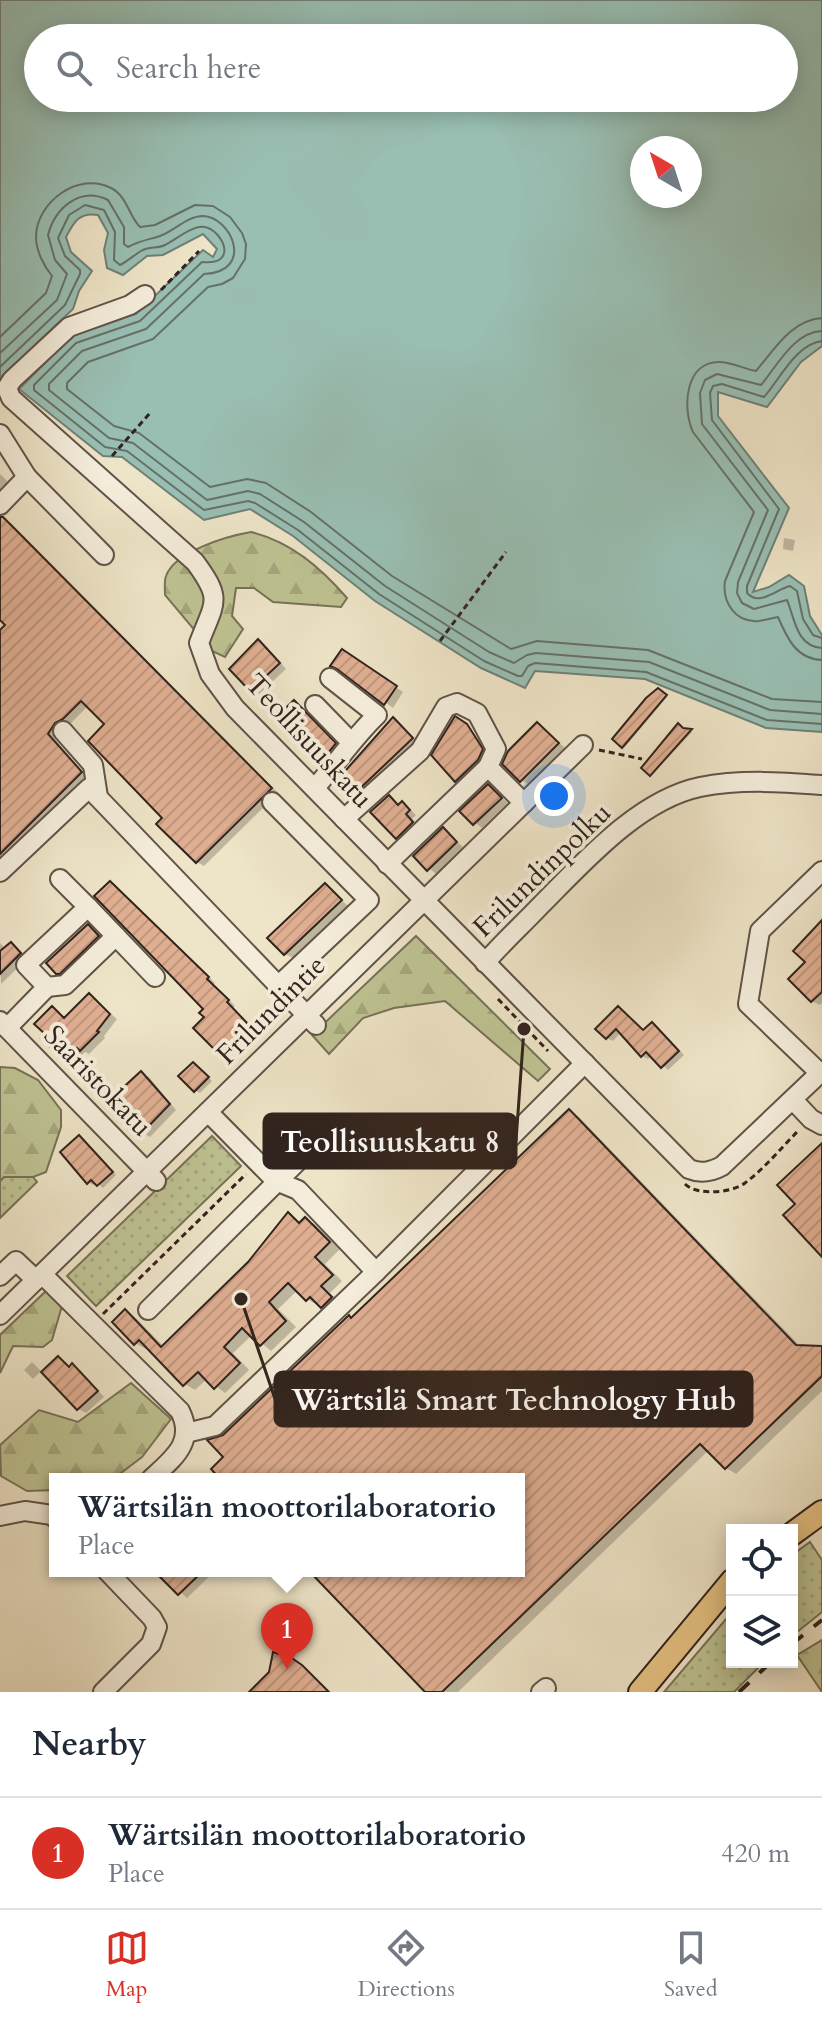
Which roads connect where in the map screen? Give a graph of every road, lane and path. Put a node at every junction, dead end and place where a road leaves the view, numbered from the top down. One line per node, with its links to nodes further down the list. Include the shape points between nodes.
1 (145, 295): 18 (street, Teollisuuskatu, via 69,327 7,388 11,398 195,562 214,587 215,602 199,643 210,674 235,708)
2 (151, 412): 4 (path)
3 (0, 434): 5 (street)
4 (112, 456)
5 (27, 477): 6 (street); 8 (street)
6 (0, 505)
7 (506, 552): 9 (path)
8 (104, 555)
9 (440, 641)
10 (330, 678): 13 (street, via 377,715)
11 (315, 705): 13 (street)
12 (63, 731): 19 (street, via 93,765)
13 (350, 741): 18 (street)
14 (583, 745): 15 (path); 21 (street, Frilundintie)
15 (642, 759)
16 (488, 767): 21 (street); 22 (street, via 496,749 477,713 457,703 446,707 420,751); 23 (street)
17 (822, 785): 30 (street, Frilundinpolku, via 753,781 698,788 667,799 604,844)
18 (315, 788): 22 (street, Teollisuuskatu)
19 (98, 797): 25 (street, via 89,788); 32 (street)
20 (272, 802): 32 (street, via 369,900)
21 (524, 803): 27 (street, Frilundintie)
22 (344, 819): 23 (street, Teollisuuskatu)
23 (387, 864): 27 (street, Teollisuuskatu)
24 (822, 871): 38 (street, via 760,931 748,1004)
25 (0, 872)
26 (60, 879): 28 (street)
27 (422, 900): 30 (street, Teollisuuskatu); 35 (street, Frilundintie)
28 (88, 907): 29 (street); 33 (street, via 26,965)
29 (116, 936): 31 (street); 33 (street, via 65,985)
30 (485, 963): 37 (street, Teollisuuskatu)
31 (155, 977)
32 (279, 985): 35 (street)
33 (47, 987): 36 (street)
34 (493, 992): 37 (path, via 542,1047)
35 (311, 1020): 40 (street, Frilundintie)
36 (4, 1024): 45 (street, Saaristokatu)
37 (580, 1068): 44 (street, Teollisuuskatu); 47 (street)
38 (821, 1072): 39 (street)
39 (793, 1100): 41 (street); 44 (street, via 722,1166)
40 (208, 1112): 43 (street); 45 (street, Frilundintie)
41 (816, 1122): 44 (path, via 743,1186 710,1192 689,1188)
42 (304, 1155): 46 (street)
43 (258, 1162): 46 (street); 52 (path)
44 (684, 1173)
45 (152, 1176): 49 (street, Frilundintie)
46 (276, 1181): 47 (street, via 298,1190); 50 (street)
47 (376, 1272): 53 (street, via 215,1426)
48 (0, 1276): 49 (street, via 16,1261)
49 (39, 1277): 51 (street, Frilundintie); 53 (street, via 180,1411)
50 (148, 1310)
51 (0, 1315)
52 (100, 1318)
53 (186, 1433): 54 (street, via 174,1457)
54 (157, 1473)
55 (822, 1512): 58 (main road)
56 (49, 1515): 57 (street, via 25,1511)
57 (0, 1516)
58 (798, 1530)
59 (113, 1577): 61 (street, via 157,1627 151,1644)
60 (726, 1588): 62 (main road)
61 (103, 1692)
62 (640, 1692)

